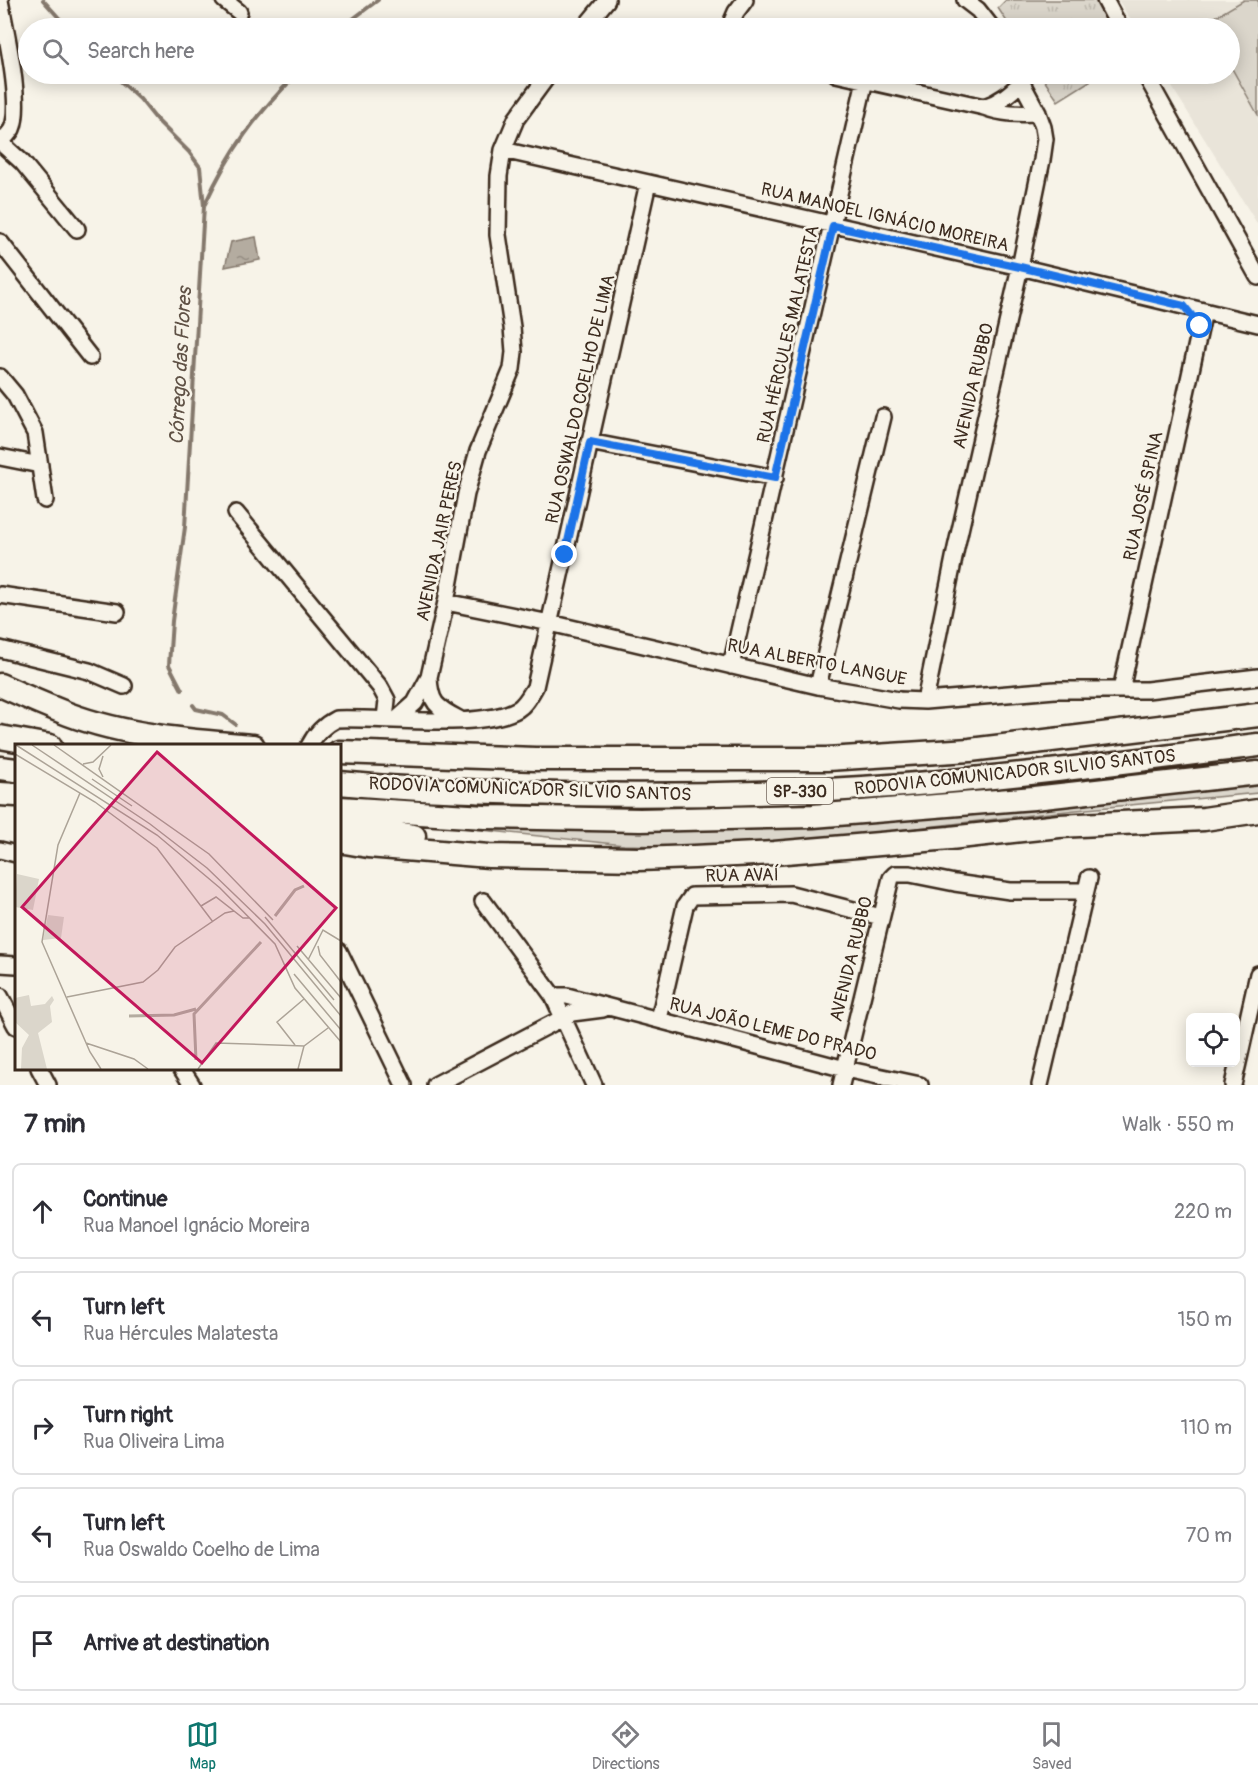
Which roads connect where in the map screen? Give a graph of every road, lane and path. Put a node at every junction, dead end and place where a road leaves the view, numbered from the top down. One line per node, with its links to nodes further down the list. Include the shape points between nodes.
1 (0, 0): 20 (street, via 15,117 11,130)
2 (224, 0): 7 (street)
3 (607, 0): 8 (street)
4 (745, 0): 9 (street)
5 (965, 0): 10 (street)
6 (1104, 0): 11 (street)
7 (239, 12)
8 (592, 18)
9 (733, 18)
10 (984, 18)
11 (1114, 18)
12 (542, 84): 21 (street, AVENIDA JAIR PERES, via 516,119)
13 (864, 84): 23 (street, RUA HÉRCULES MALATESTA)
14 (883, 84): 18 (street)
15 (1015, 84): 18 (street, via 1003,99)
16 (1023, 84): 19 (street, AVENIDA RUBBO)
17 (1151, 84): 27 (street)
18 (984, 107): 19 (street, via 1012,114)
19 (1038, 113): 26 (street, AVENIDA RUBBO, via 1045,139)
20 (0, 143): 24 (street, via 22,162)
21 (503, 150): 22 (street, RUA MANOEL IGNÁCIO MOREIRA); 40 (street, AVENIDA JAIR PERES, via 497,219 513,335 512,369 478,451)
22 (648, 183): 23 (street, RUA MANOEL IGNÁCIO MOREIRA); 33 (street, RUA OSWALDO COELHO DE LIMA)
23 (833, 226): 26 (street, RUA MANOEL IGNÁCIO MOREIRA); 36 (street, RUA HÉRCULES MALATESTA)
24 (77, 230)
25 (0, 242): 30 (street)
26 (1020, 267): 28 (street, RUA MANOEL IGNÁCIO MOREIRA, via 1184,306); 52 (street, AVENIDA RUBBO)
27 (1257, 277)
28 (1202, 318): 29 (street, RUA MANOEL IGNÁCIO MOREIRA); 50 (street, RUA JOSÉ SPINA)
29 (1258, 324)
30 (90, 357)
31 (0, 377): 35 (street, via 15,395 35,433)
32 (883, 417): 49 (street)
33 (590, 442): 36 (street); 42 (street, RUA OSWALDO COELHO DE LIMA)
34 (0, 457): 35 (street)
35 (40, 465): 37 (street)
36 (775, 478): 44 (street, RUA HÉRCULES MALATESTA)
37 (45, 500)
38 (236, 513): 54 (street, via 380,687)
39 (0, 595): 41 (street)
40 (446, 602): 42 (street, RUA ALBERTO LANGUE); 45 (street, AVENIDA JAIR PERES)
41 (117, 612)
42 (550, 623): 44 (street, RUA ALBERTO LANGUE); 55 (street, via 535,687 526,702 501,715)
43 (0, 649): 48 (street, via 89,671)
44 (731, 666): 49 (street, RUA ALBERTO LANGUE)
45 (429, 676): 54 (street, AVENIDA JAIR PERES, via 416,702); 55 (street, AVENIDA JAIR PERES, via 434,702)
46 (1258, 677): 50 (street, RUA ALBERTO LANGUE)
47 (0, 685): 59 (highway, via 69,715 122,730)
48 (124, 686)
49 (819, 686): 52 (street, RUA ALBERTO LANGUE)
50 (1120, 690): 52 (street, RUA ALBERTO LANGUE, via 1055,690)
51 (0, 697): 58 (highway, via 104,736)
52 (925, 701)
53 (1258, 715): 62 (highway, via 970,750 827,759 535,759)
54 (391, 719): 55 (street); 60 (street, via 336,719)
55 (461, 720)
56 (0, 737): 57 (highway)
57 (39, 744)
58 (161, 744)
59 (232, 744)
60 (310, 744)
61 (1258, 745): 66 (highway, RODOVIA COMUNICADOR SILVIO SANTOS / SP-330, via 1036,772 818,791 641,795 487,792)
62 (340, 752)
63 (0, 768): 64 (highway)
64 (15, 770)
65 (1258, 773): 69 (highway, RODOVIA COMUNICADOR SILVIO SANTOS / SP-330, via 1034,798 813,816 485,817)
66 (340, 783)
67 (0, 794): 68 (highway)
68 (15, 795)
69 (340, 808)
70 (1258, 812): 75 (highway, via 774,853)
71 (340, 824): 75 (highway, via 482,846 593,851)
72 (340, 841): 75 (highway, via 489,856)
73 (0, 850): 74 (street)
74 (15, 854)
75 (638, 859)
76 (483, 901): 83 (street)
77 (881, 917): 86 (street, RUA AVAÍ, via 791,894 693,896 686,906); 88 (street, AVENIDA RUBBO); 96 (street, AVENIDA RUBBO, via 891,878 900,873 1010,891 1087,884)
78 (340, 953): 91 (street)
79 (0, 964): 80 (street)
80 (15, 965)
81 (1258, 974): 97 (street)
82 (0, 996): 87 (street)
83 (553, 996): 84 (street, RUA JOÃO LEME DO PRADO); 85 (street)
84 (616, 1008): 85 (street, RUA JOÃO LEME DO PRADO, via 572,1013); 86 (street, RUA JOÃO LEME DO PRADO)
85 (562, 1019): 92 (street, RUA JOÃO LEME DO PRADO); 93 (street)
86 (659, 1019): 88 (street, RUA JOÃO LEME DO PRADO)
87 (15, 1024)
88 (845, 1069): 94 (street, AVENIDA RUBBO); 95 (street, RUA JOÃO LEME DO PRADO)
89 (40, 1070): 90 (street)
90 (48, 1085)
91 (404, 1085)
92 (435, 1085)
93 (594, 1085)
94 (841, 1085)
95 (920, 1085)
96 (1040, 1085)
97 (1233, 1085)

